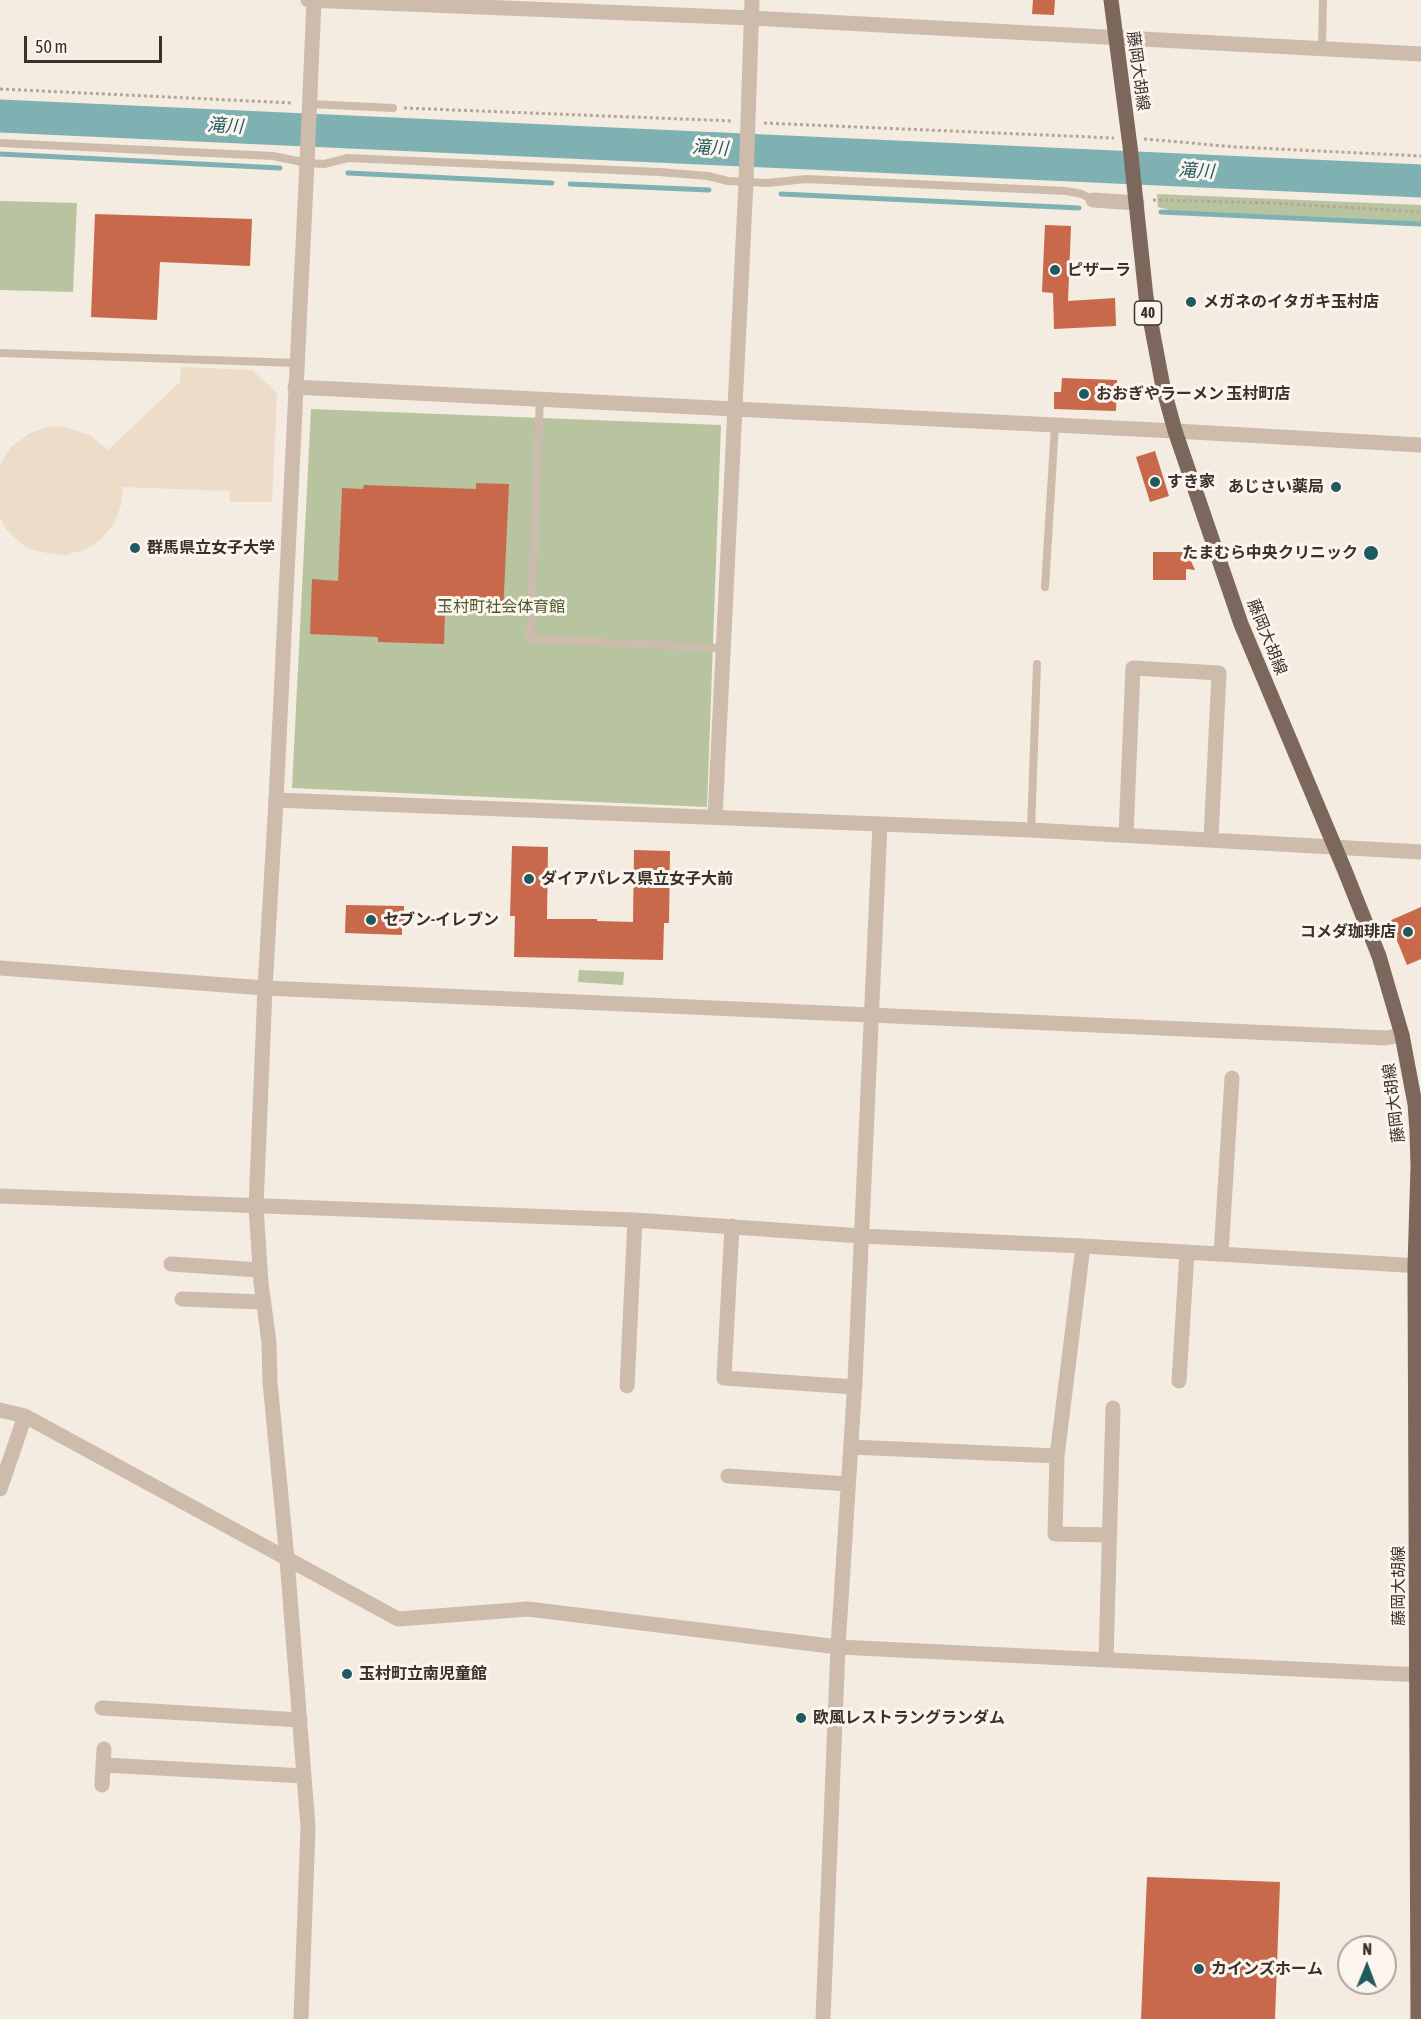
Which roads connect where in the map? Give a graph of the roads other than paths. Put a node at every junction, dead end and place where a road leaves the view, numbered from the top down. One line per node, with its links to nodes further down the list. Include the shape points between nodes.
1 (308, 0): 2 (street)
2 (314, 0): 6 (street); 11 (street)
3 (752, 0): 7 (street)
4 (1110, 0): 8 (main road, 藤岡大胡線 / 40)
5 (1323, 0): 9 (lane)
6 (417, 2): 7 (street)
7 (751, 18): 8 (street); 15 (street)
8 (1116, 37): 9 (street); 16 (main road, 藤岡大胡線 / 40, via 1130,146)
9 (1322, 48): 10 (street)
10 (1421, 54)
11 (310, 106): 12 (lane); 14 (street)
12 (393, 108)
13 (0, 143): 14 (lane)
14 (308, 158): 15 (lane, via 324,164 360,158 659,172 708,176 728,182); 19 (street)
15 (746, 178): 17 (lane, via 767,183 806,179 1066,191); 22 (street)
16 (1142, 198): 17 (street); 24 (main road, 藤岡大胡線 / 40, via 1146,297)
17 (1093, 200)
18 (0, 353): 19 (lane)
19 (297, 363): 20 (street)
20 (296, 387): 21 (street); 29 (street)
21 (540, 398): 22 (street); 27 (lane, via 530,639)
22 (735, 409): 23 (street); 27 (street)
23 (1055, 425): 24 (street); 26 (lane)
24 (1175, 431): 25 (street); 35 (main road, 藤岡大胡線 / 40, via 1241,624)
25 (1421, 445)
26 (1045, 587)
27 (723, 648): 30 (street)
28 (1037, 664): 32 (lane)
29 (276, 800): 30 (street); 38 (street)
30 (715, 817): 31 (street)
31 (880, 825): 32 (street); 39 (street)
32 (1031, 830): 33 (street)
33 (1126, 835): 34 (street); 34 (street, via 1132,668 1219,673)
34 (1211, 839): 35 (street)
35 (1335, 848): 36 (street); 40 (main road, 藤岡大胡線 / 40, via 1382,966)
36 (1421, 852)
37 (0, 968): 38 (street)
38 (265, 988): 39 (street); 43 (street)
39 (872, 1015): 40 (street, via 1386,1038); 46 (street)
40 (1402, 1035): 51 (main road, 藤岡大胡線 / 40, via 1417,1131)
41 (1232, 1078): 49 (street)
42 (0, 1196): 43 (street)
43 (255, 1207): 44 (street); 52 (street)
44 (635, 1220): 45 (street); 56 (street)
45 (732, 1226): 46 (street); 57 (street, via 724,1378)
46 (861, 1236): 47 (street); 57 (street)
47 (1083, 1246): 48 (street); 62 (street)
48 (1187, 1252): 49 (street); 55 (street)
49 (1221, 1254): 51 (street)
50 (171, 1264): 52 (street)
51 (1418, 1266): 70 (main road, 藤岡大胡線 / 40)
52 (260, 1270): 54 (street)
53 (182, 1299): 54 (street)
54 (263, 1302): 67 (street)
55 (1179, 1381)
56 (627, 1386)
57 (855, 1387): 61 (street)
58 (1113, 1408): 66 (street)
59 (0, 1410): 60 (street)
60 (25, 1416): 65 (street); 67 (street)
61 (851, 1447): 62 (street); 64 (street)
62 (1057, 1456): 66 (street, via 1055,1534)
63 (728, 1476): 64 (street)
64 (848, 1484): 68 (street)
65 (0, 1489)
66 (1110, 1535): 69 (street)
67 (287, 1559): 68 (street, via 398,1618 528,1609); 72 (street)
68 (837, 1647): 69 (street); 79 (street)
69 (1106, 1659): 70 (street)
70 (1419, 1675): 77 (main road, 藤岡大胡線 / 40)
71 (102, 1708): 72 (street)
72 (300, 1720): 75 (street)
73 (104, 1749): 74 (street)
74 (104, 1765): 75 (street); 76 (street)
75 (304, 1776): 78 (street, via 309,1827)
76 (102, 1785)
77 (1420, 1932): 80 (main road, 藤岡大胡線 / 40)
78 (301, 2019)
79 (823, 2019)
80 (1418, 2019)

